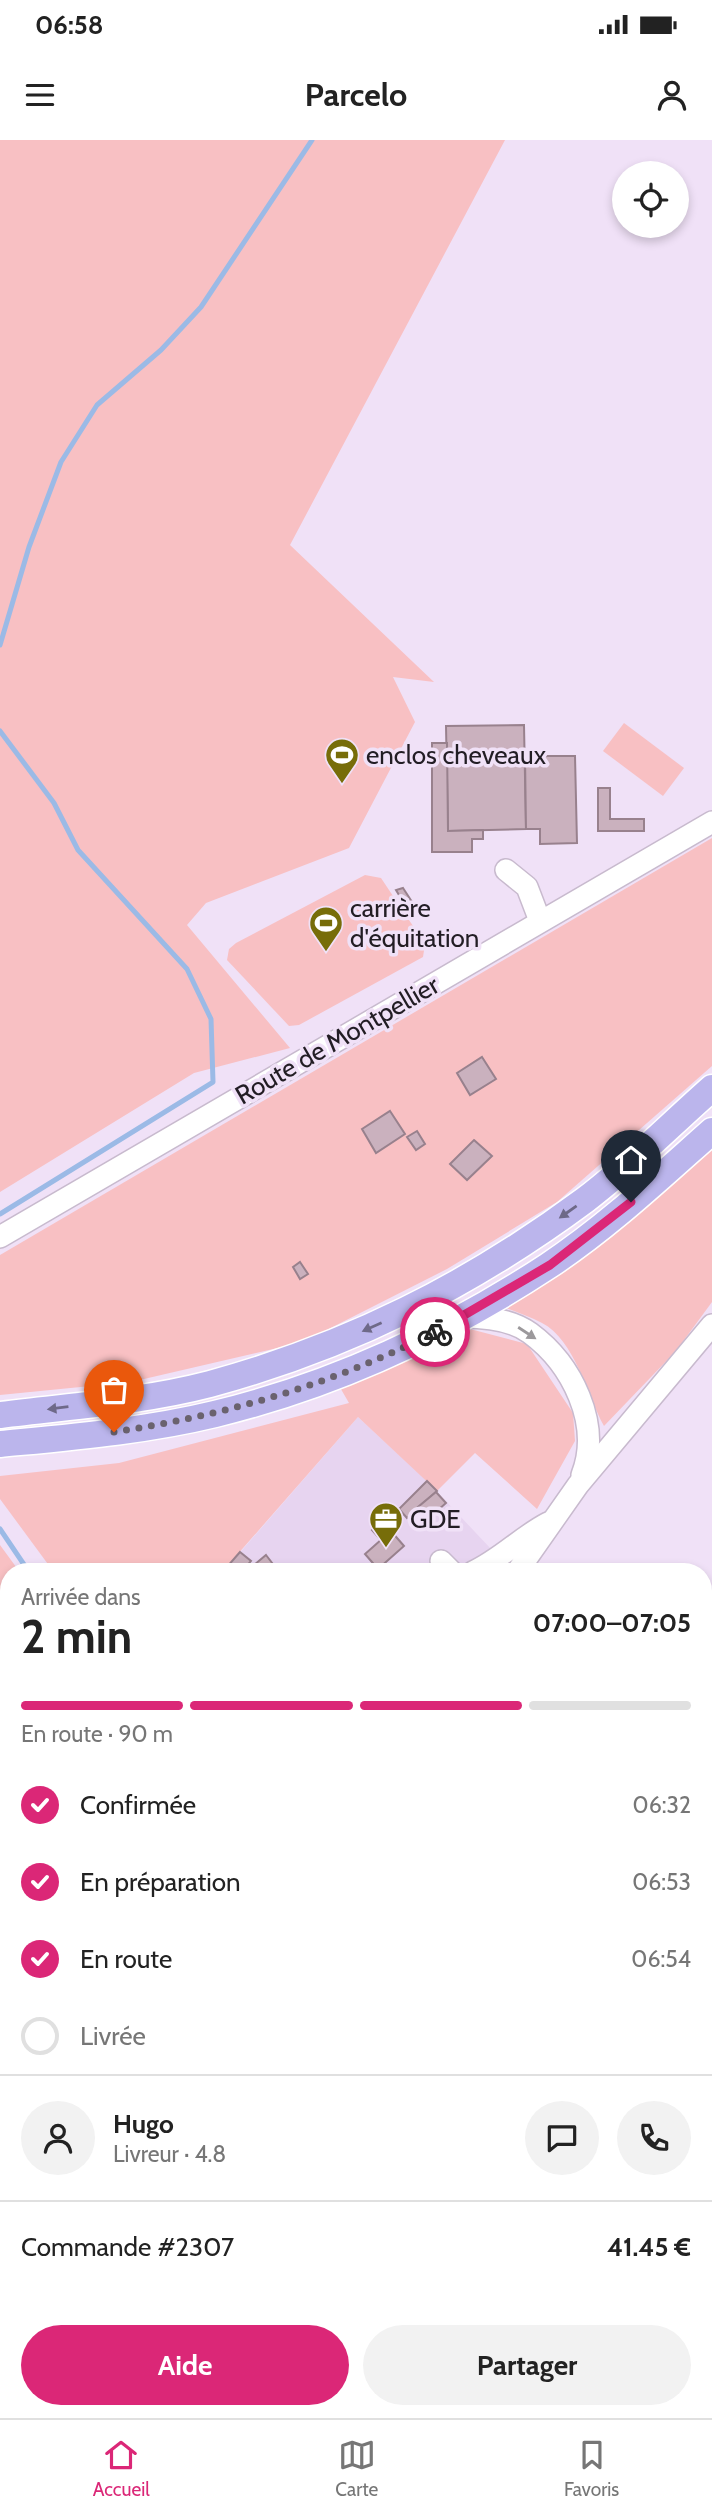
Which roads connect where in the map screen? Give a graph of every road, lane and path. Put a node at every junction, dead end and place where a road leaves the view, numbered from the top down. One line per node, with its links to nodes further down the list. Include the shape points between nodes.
1 (712, 822): 3 (street, Route de Montpellier)
2 (506, 870): 3 (street, via 527,887)
3 (540, 921): 7 (street, Route de Montpellier)
4 (712, 1087): 10 (main road, one-way to 10, via 587,1198 526,1242 405,1313 350,1337 209,1384 138,1399)
5 (712, 1121): 12 (street, via 562,1247 405,1338 317,1373 213,1405 144,1419)
6 (712, 1131): 8 (main road, via 611,1220 550,1265)
7 (0, 1237)
8 (463, 1317): 13 (street, one-way to 13, via 509,1323 529,1332 554,1355 575,1387 588,1422); 14 (main road, via 389,1355 257,1403 146,1427)
9 (712, 1325): 11 (street)
10 (0, 1415)
11 (621, 1434): 13 (street); 15 (street)
12 (0, 1437)
13 (590, 1443): 15 (street)
14 (0, 1444)
15 (578, 1485): 16 (street)
16 (553, 1521): 17 (street, via 527,1534); 18 (street)
17 (492, 1563)
18 (523, 1563)

